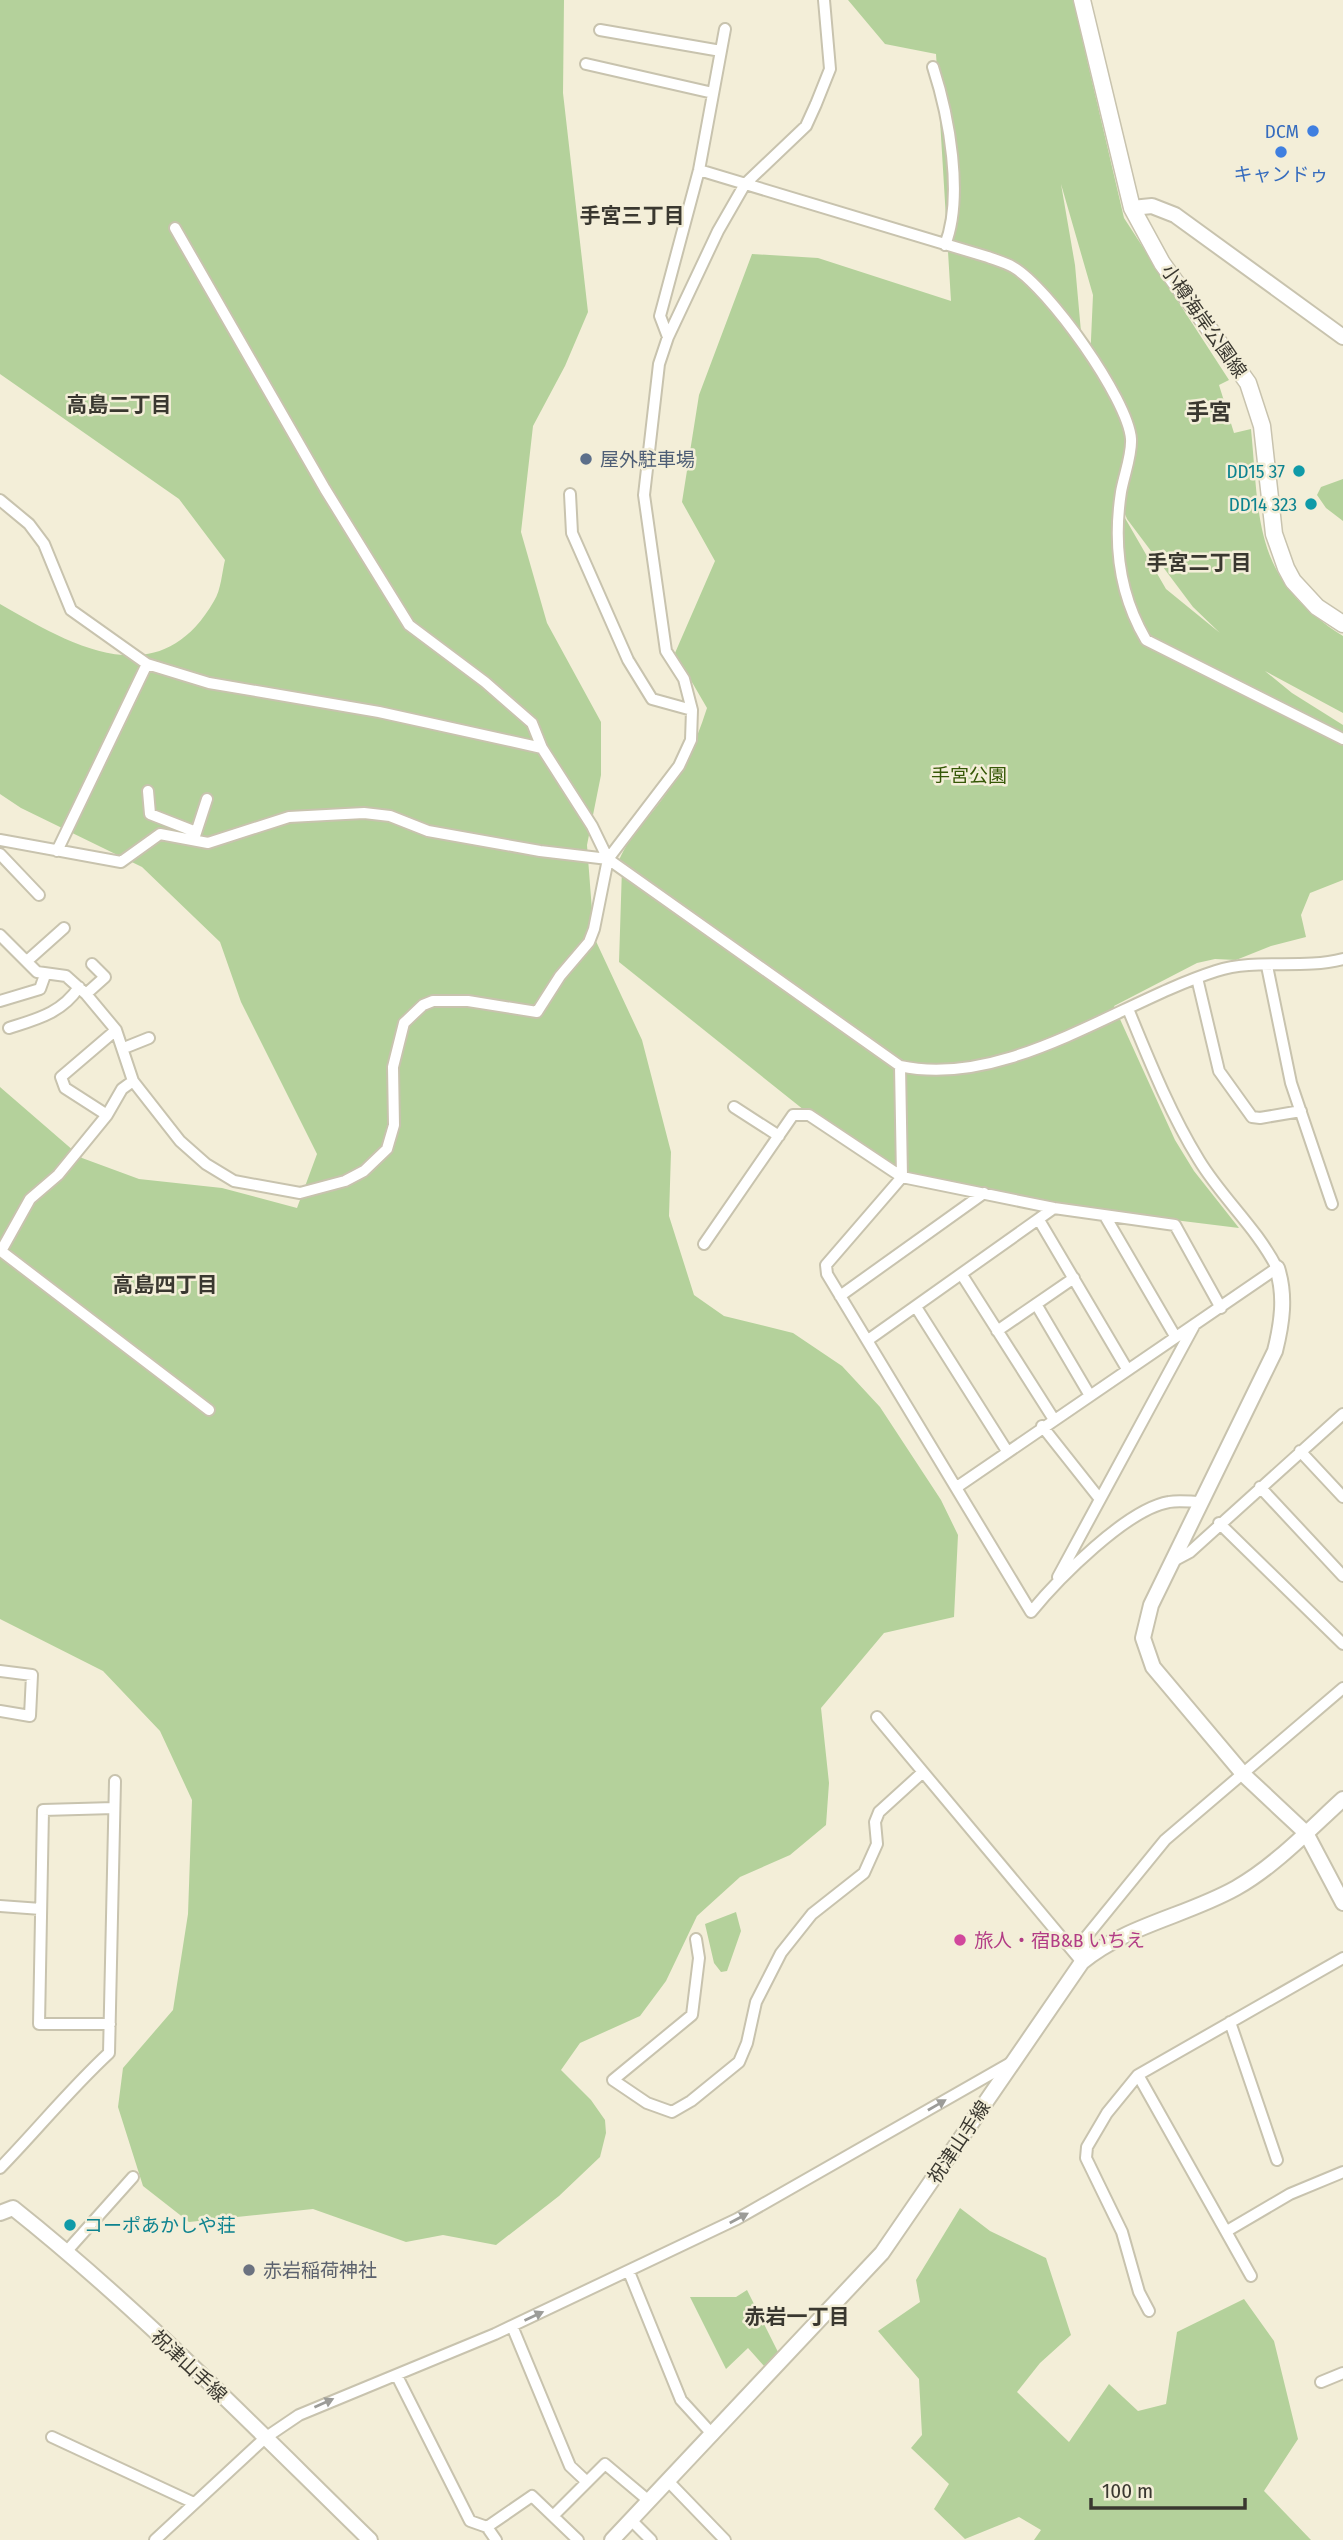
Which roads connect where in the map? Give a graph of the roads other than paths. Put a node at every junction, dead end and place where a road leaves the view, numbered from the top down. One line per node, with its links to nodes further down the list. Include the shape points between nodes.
1 (824, 0): 10 (street, via 830,69 817,104 806,126)
2 (1083, 0): 11 (main road, 小樽海岸公園線)
3 (725, 29): 5 (street)
4 (600, 30): 5 (street)
5 (721, 51): 8 (street)
6 (586, 64): 8 (street)
7 (933, 67): 13 (street, via 953,182 953,216)
8 (713, 93): 9 (street)
9 (699, 170): 10 (street); 14 (street, via 660,316)
10 (745, 184): 13 (street); 14 (street)
11 (1132, 208): 15 (street, via 1152,206 1175,215); 18 (main road, 小樽海岸公園線, via 1162,263 1248,383 1262,426 1274,534 1286,568 1317,607)
12 (175, 228): 22 (street, via 409,625 532,723)
13 (945, 245): 21 (street, via 1013,267 1034,284 1096,364 1128,418 1132,443 1120,499 1118,564 1134,620 1146,640)
14 (668, 337): 20 (street, via 659,364 644,495 666,650 684,679)
15 (1343, 337)
16 (570, 494): 20 (street, via 572,533 628,660 652,699)
17 (0, 500): 19 (street, via 29,524 44,544 71,610)
18 (1343, 624)
19 (147, 664): 22 (street, via 209,683 379,712); 27 (street)
20 (692, 710): 29 (street, via 691,740 679,766)
21 (1343, 739)
22 (542, 748): 29 (street)
23 (148, 791): 25 (street, via 150,814)
24 (207, 799): 25 (street)
25 (194, 837): 27 (street, via 160,834 121,862); 29 (street, via 208,843 289,817 364,813 390,816 428,831)
26 (0, 840): 27 (street)
27 (57, 851)
28 (0, 854): 30 (street)
29 (608, 859): 46 (street); 47 (street, via 589,942 537,1012 433,1001 408,1017 393,1067 394,1125 387,1149 364,1171 345,1181 300,1193 234,1181 180,1141)
30 (39, 895)
31 (64, 928): 34 (street)
32 (0, 935): 34 (street)
33 (1343, 959): 36 (street)
34 (27, 961): 37 (street)
35 (92, 964): 39 (street, via 105,977)
36 (1267, 966): 38 (street, via 1246,964); 49 (street)
37 (45, 975): 39 (street, via 65,975); 40 (street, via 40,989)
38 (1197, 978): 41 (street); 49 (street, via 1219,1071 1252,1116)
39 (83, 991): 42 (street, via 52,1014); 43 (street)
40 (0, 1001)
41 (1128, 1010): 46 (street, via 1072,1034 969,1067 939,1071); 59 (street, via 1199,1161 1262,1239)
42 (9, 1028)
43 (116, 1030): 45 (street); 50 (street, via 61,1077 65,1088)
44 (149, 1038): 45 (street)
45 (124, 1048): 47 (street)
46 (900, 1066): 52 (street)
47 (133, 1081): 50 (street, via 122,1089)
48 (734, 1107): 51 (street)
49 (1301, 1111): 54 (street)
50 (107, 1115): 72 (street, via 58,1175 30,1199 1,1251)
51 (779, 1136): 52 (street, via 793,1115 808,1115); 58 (street)
52 (902, 1177): 53 (street); 62 (street, via 826,1265)
53 (984, 1193): 55 (street); 62 (street)
54 (1332, 1204)
55 (1055, 1208): 56 (street); 57 (street)
56 (1105, 1216): 65 (street, via 1175,1225); 68 (street)
57 (1039, 1220): 60 (street); 61 (street)
58 (704, 1244)
59 (1277, 1268): 65 (street); 84 (street, via 1283,1287 1283,1321 1275,1351)
60 (962, 1275): 64 (street); 67 (street)
61 (1073, 1278): 63 (street); 70 (street)
62 (840, 1296): 69 (street)
63 (1036, 1304): 67 (street); 71 (street)
64 (916, 1307): 69 (street); 78 (street)
65 (1221, 1308): 66 (street)
66 (1197, 1321): 68 (street); 82 (street)
67 (998, 1331): 74 (street)
68 (1175, 1336): 70 (street)
69 (868, 1340): 80 (street)
70 (1127, 1369): 71 (street)
71 (1090, 1394): 74 (street)
72 (209, 1410)
73 (1343, 1414): 75 (street)
74 (1053, 1418): 76 (street)
75 (1333, 1422): 77 (street); 79 (street)
76 (1042, 1426): 78 (street); 82 (street)
77 (1343, 1432)
78 (1007, 1451): 80 (street)
79 (1300, 1451): 81 (street); 83 (street)
80 (957, 1487): 88 (street, via 1031,1612)
81 (1260, 1487): 85 (street); 87 (street)
82 (1099, 1497): 88 (street)
83 (1343, 1497)
84 (1201, 1502): 86 (street); 88 (street, via 1168,1502 1135,1515)
85 (1219, 1523): 86 (street, via 1190,1552); 89 (street)
86 (1175, 1560): 95 (street, via 1145,1625 1153,1667)
87 (1343, 1576)
88 (1055, 1583)
89 (1343, 1644)
90 (0, 1671): 92 (street, via 32,1675 30,1716)
91 (1343, 1688): 95 (street)
92 (0, 1711)
93 (877, 1717): 94 (street)
94 (923, 1772): 103 (street, via 879,1812 877,1844 864,1872 812,1914 781,1953 756,2002 739,2062 672,2112 647,2103 613,2080 692,2015 699,1958); 105 (street)
95 (1244, 1775): 99 (street); 105 (street, via 1165,1840 1086,1937)
96 (115, 1781): 98 (street)
97 (1343, 1799): 99 (street, 祝津山手線)
98 (114, 1808): 102 (street, via 43,1810); 107 (street)
99 (1306, 1833): 100 (street); 105 (street, 祝津山手線, via 1239,1887 1120,1937)
100 (1343, 1902)
101 (0, 1906): 102 (street)
102 (41, 1909): 107 (street, via 39,2024)
103 (696, 1939)
104 (1343, 1958): 106 (street)
105 (1082, 1962): 108 (street, 祝津山手線)
106 (1230, 2022): 109 (street); 110 (street)
107 (110, 2024): 111 (street, via 109,2053)
108 (1014, 2061): 118 (street, one-way to 108, via 748,2213); 125 (street, 祝津山手線, via 882,2253)
109 (1138, 2075): 116 (street); 120 (street, via 1107,2113 1087,2147 1086,2158 1122,2232)
110 (1277, 2160)
111 (0, 2168)
112 (1343, 2172): 116 (street, via 1290,2194)
113 (134, 2177): 117 (street)
114 (0, 2196): 115 (street, 祝津山手線)
115 (7, 2211): 117 (street, 祝津山手線)
116 (1227, 2231): 119 (street)
117 (66, 2252): 127 (street, 祝津山手線)
118 (629, 2272): 121 (street, one-way to 118); 125 (street, via 681,2400)
119 (1251, 2276)
120 (1149, 2311)
121 (512, 2326): 123 (street); 129 (street, via 569,2466)
122 (1343, 2373): 124 (street)
123 (397, 2376): 127 (street, one-way to 123, via 299,2415); 134 (street, via 470,2521)
124 (1321, 2382)
125 (713, 2435): 128 (street, 祝津山手線)
126 (52, 2437): 131 (street)
127 (265, 2438): 131 (street); 138 (street, 祝津山手線)
128 (668, 2481): 130 (street, 祝津山手線); 143 (street)
129 (587, 2482): 130 (street, via 605,2464); 132 (street)
130 (649, 2501): 133 (street, 祝津山手線)
131 (194, 2503): 135 (street)
132 (553, 2516): 134 (street, via 532,2496); 140 (street)
133 (631, 2520): 141 (street, 祝津山手線); 142 (street)
134 (486, 2527): 139 (street)
135 (166, 2530): 136 (street); 137 (street)
136 (155, 2540)
137 (174, 2540)
138 (370, 2540)
139 (496, 2540)
140 (578, 2540)
141 (612, 2540)
142 (650, 2540)
143 (724, 2540)

